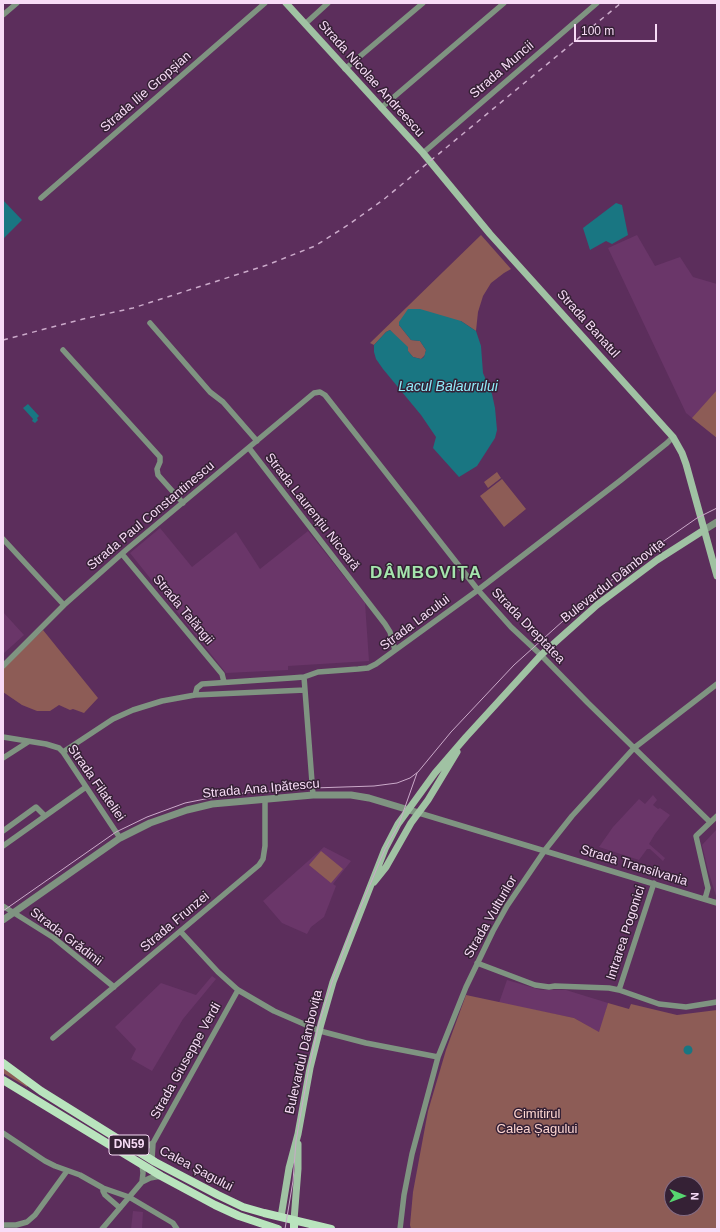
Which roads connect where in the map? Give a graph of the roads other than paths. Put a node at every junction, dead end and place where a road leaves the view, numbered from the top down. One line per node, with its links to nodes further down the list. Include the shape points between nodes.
1 (17, 3): 8 (street)
2 (265, 3): 13 (street, Strada Ilie Gropșian)
3 (286, 3): 9 (main road, Strada Nicolae Andreescu)
4 (328, 3): 9 (street)
5 (423, 3): 10 (street)
6 (504, 3): 11 (street)
7 (596, 3): 12 (street, Strada Muncii)
8 (3, 16)
9 (305, 24): 10 (main road, Strada Nicolae Andreescu)
10 (345, 69): 11 (main road, Strada Nicolae Andreescu)
11 (381, 108): 12 (main road, Strada Nicolae Andreescu)
12 (423, 153): 17 (main road, Strada Banatul, via 490,234)
13 (41, 198)
14 (150, 323): 18 (street, Strada Laurențiu Nicoară)
15 (63, 350): 20 (street, via 160,457 158,475)
16 (320, 392): 18 (street, Strada Paul Constantinescu, via 314,394); 26 (street, Strada Dreptatea, via 325,395)
17 (673, 437): 22 (main road, Strada Banatul, via 686,464); 26 (street, Strada Lacului)
18 (257, 441): 19 (street, Strada Paul Constantinescu)
19 (248, 448): 20 (street, Strada Paul Constantinescu); 28 (street, Strada Laurențiu Nicoară, via 382,620 390,632)
20 (183, 503): 24 (street, Strada Paul Constantinescu)
21 (717, 522): 22 (street, Bulevardul Dâmbovița)
22 (704, 530): 25 (main road, Strada Banatul); 29 (main road, Bulevardul Dâmbovița, via 657,560 597,605)
23 (3, 539): 27 (street)
24 (124, 552): 27 (street, Strada Paul Constantinescu); 32 (street, Strada Talăngii, via 222,674)
25 (717, 576)
26 (478, 590): 28 (street, Strada Lacului); 29 (street, Strada Dreptatea, via 511,627)
27 (64, 605): 30 (street, Strada Paul Constantinescu)
28 (396, 650): 31 (street, Strada Lacului, via 368,668 318,672)
29 (541, 655): 37 (main road, Bulevardul Dâmbovița); 39 (street, Strada Dreptatea)
30 (3, 666)
31 (304, 677): 32 (street, Strada Lacului); 34 (street)
32 (224, 682): 35 (street, Strada Lacului, via 199,685)
33 (717, 684): 39 (street, Strada Vulturilor)
34 (305, 690): 35 (street); 43 (street)
35 (195, 695): 40 (street, via 133,710 113,719)
36 (3, 737): 38 (street, Strada Filateliei)
37 (466, 737): 45 (main road, Bulevardul Dâmbovița, via 435,773); 46 (main road, Bulevardul Dâmbovița)
38 (28, 742): 40 (street, Strada Filateliei, via 54,746); 41 (street)
39 (634, 748): 49 (street, Strada Dreptatea); 53 (street, Strada Vulturilor, via 572,816)
40 (63, 752): 42 (street, Strada Filateliei)
41 (3, 758)
42 (86, 787): 47 (street); 51 (street, Strada Filateliei)
43 (314, 795): 44 (street, Strada Ana Ipătescu); 45 (street, Strada Ana Ipătescu, via 360,796)
44 (265, 800): 51 (street, Strada Ana Ipătescu, via 212,804 187,810 150,823); 61 (street, Strada Frunzei, via 263,859)
45 (409, 810): 46 (street, Strada Ana Ipătescu); 55 (main road, Bulevardul Dâmbovița, via 398,824 385,849)
46 (419, 813): 53 (street, Strada Ana Ipătescu); 55 (main road, Bulevardul Dâmbovița, via 386,867)
47 (45, 816): 50 (street, via 36,808); 52 (street)
48 (717, 816): 49 (street)
49 (710, 822): 56 (street, via 696,836 707,884)
50 (3, 831)
51 (120, 838): 59 (street, Strada Ana Ipătescu)
52 (3, 846)
53 (545, 850): 54 (street, Strada Transilvania); 62 (street, Strada Vulturilor, via 507,906)
54 (654, 883): 56 (street, Strada Transilvania); 65 (street, Intrarea Pogonici)
55 (371, 886): 67 (main road, Bulevardul Dâmbovița, via 333,982)
56 (705, 899): 57 (street, Strada Transilvania)
57 (717, 903)
58 (3, 906): 59 (street, Strada Grădinii)
59 (14, 912): 60 (street, Strada Ana Ipătescu); 63 (street, Strada Grădinii, via 54,938)
60 (3, 920)
61 (180, 932): 63 (street, Strada Frunzei); 64 (street)
62 (477, 963): 65 (street, via 535,985); 69 (street, Strada Vulturilor)
63 (114, 987): 68 (street, Strada Frunzei)
64 (238, 990): 67 (street, via 274,1011); 74 (street, Strada Giuseppe Verdi)
65 (619, 990): 66 (street, via 667,1006 686,1007)
66 (717, 1002)
67 (319, 1030): 69 (street, via 366,1043); 73 (main road, Bulevardul Dâmbovița)
68 (53, 1038)
69 (438, 1057): 92 (street, Strada Vulturilor, via 412,1154)
70 (3, 1063): 75 (main road, Calea Șagului / DN59, via 41,1090)
71 (3, 1080): 77 (main road, Calea Șagului / DN59)
72 (3, 1133): 78 (street, via 45,1161)
73 (298, 1134): 84 (main road, Bulevardul Dâmbovița); 85 (main road, Bulevardul Dâmbovița)
74 (153, 1143): 75 (street); 76 (street, Strada Giuseppe Verdi)
75 (139, 1151): 76 (main road, Calea Șagului / DN59)
76 (152, 1159): 84 (main road, Calea Șagului / DN59, via 243,1207)
77 (142, 1164): 79 (main road, Calea Șagului / DN59); 80 (street)
78 (67, 1171): 81 (street); 86 (street, via 27,1222)
79 (161, 1176): 80 (street); 89 (main road, Calea Șagului / DN59, via 225,1210)
80 (142, 1182): 82 (street)
81 (103, 1188): 82 (street); 83 (street, via 106,1195)
82 (129, 1198): 83 (street); 88 (street, via 173,1223)
83 (120, 1208): 87 (street)
84 (281, 1217): 85 (main road, Calea Șagului / DN59); 89 (main road)
85 (294, 1220): 90 (main road); 91 (main road, Calea Șagului / DN59)
86 (3, 1225)
87 (102, 1229)
88 (177, 1229)
89 (279, 1229)
90 (294, 1229)
91 (331, 1229)
92 (400, 1229)

